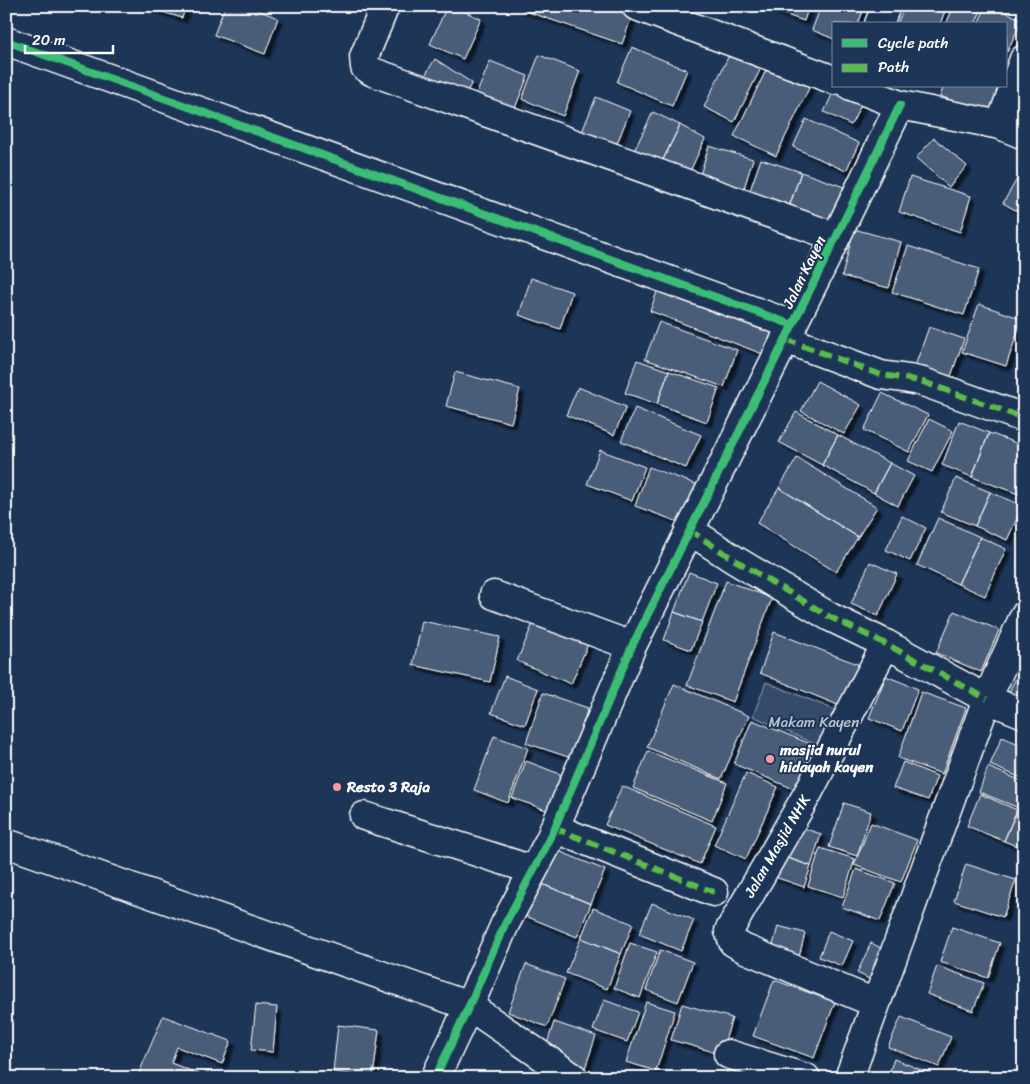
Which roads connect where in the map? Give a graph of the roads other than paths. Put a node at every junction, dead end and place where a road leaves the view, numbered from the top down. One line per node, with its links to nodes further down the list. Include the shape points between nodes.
1 (385, 6): 11 (street, via 364,57 365,67 373,72)
2 (636, 6): 7 (street)
3 (886, 6): 4 (street)
4 (880, 22)
5 (6, 41): 12 (street)
6 (1024, 59): 10 (street)
7 (832, 79)
8 (856, 88): 9 (street)
9 (900, 104): 10 (street); 11 (street, Jalan Kayen)
10 (1012, 130)
11 (836, 237): 12 (street, Jalan Kayen)
12 (789, 332): 13 (street, via 881,375 923,382); 14 (street, Jalan Kayen)
13 (1024, 418)
14 (689, 530): 17 (street, via 830,617); 18 (street, Jalan Kayen)
15 (494, 595): 18 (street)
16 (1024, 616): 19 (street)
17 (886, 644): 19 (street); 26 (street, Jalan Masjid NHK, via 808,793 729,931 733,942)
18 (632, 646): 22 (street, Jalan Kayen)
19 (987, 699): 20 (street); 26 (street)
20 (1024, 714)
21 (364, 816): 24 (street)
22 (554, 828): 24 (street, Jalan Kayen); 25 (street)
23 (6, 843): 27 (street)
24 (533, 870): 27 (street, Jalan Kayen)
25 (714, 892)
26 (876, 1003): 32 (street)
27 (469, 1006): 29 (street, Jalan Kayen); 30 (street)
28 (728, 1054): 31 (street)
29 (435, 1078)
30 (574, 1078)
31 (806, 1078)
32 (849, 1078)

